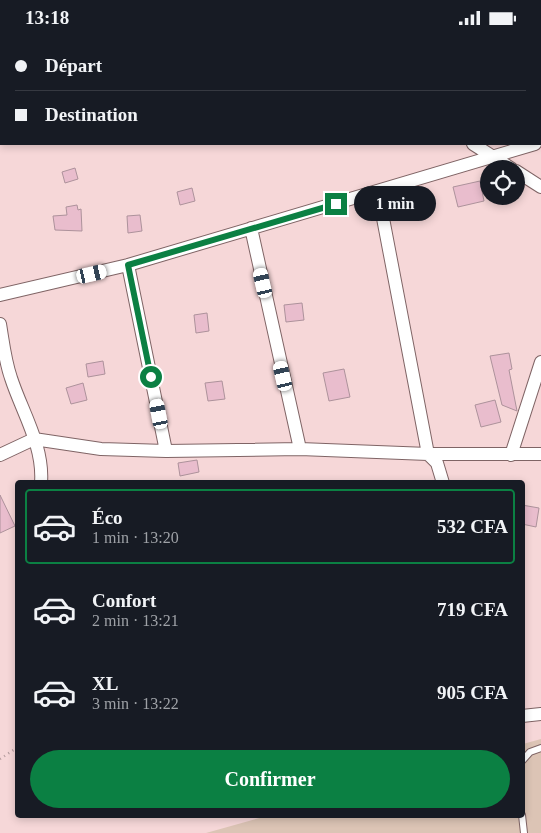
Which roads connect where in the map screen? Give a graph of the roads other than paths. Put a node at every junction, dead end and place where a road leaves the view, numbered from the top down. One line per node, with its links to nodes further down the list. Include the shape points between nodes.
1 (475, 145): 3 (street)
2 (531, 145): 3 (street)
3 (492, 156): 4 (street); 7 (street)
4 (498, 160)
5 (525, 177): 6 (street)
6 (541, 187)
7 (378, 192): 8 (street); 17 (street)
8 (251, 228): 9 (street); 15 (street)
9 (128, 265): 10 (street); 16 (street)
10 (0, 295)
11 (0, 324): 13 (street)
12 (541, 362): 20 (street)
13 (5, 373): 14 (street)
14 (34, 439): 16 (street, via 101,449); 19 (street); 21 (street, via 42,469)
15 (300, 449): 16 (street); 17 (street)
16 (166, 451)
17 (428, 453): 20 (street); 22 (street, via 436,463)
18 (541, 454): 20 (street)
19 (0, 455)
20 (511, 455)
21 (41, 480)
22 (441, 480)
23 (541, 713): 24 (street)
24 (525, 716)
25 (541, 749): 26 (lane, via 530,752)
26 (525, 758)
27 (522, 818): 28 (lane)
28 (524, 833)

